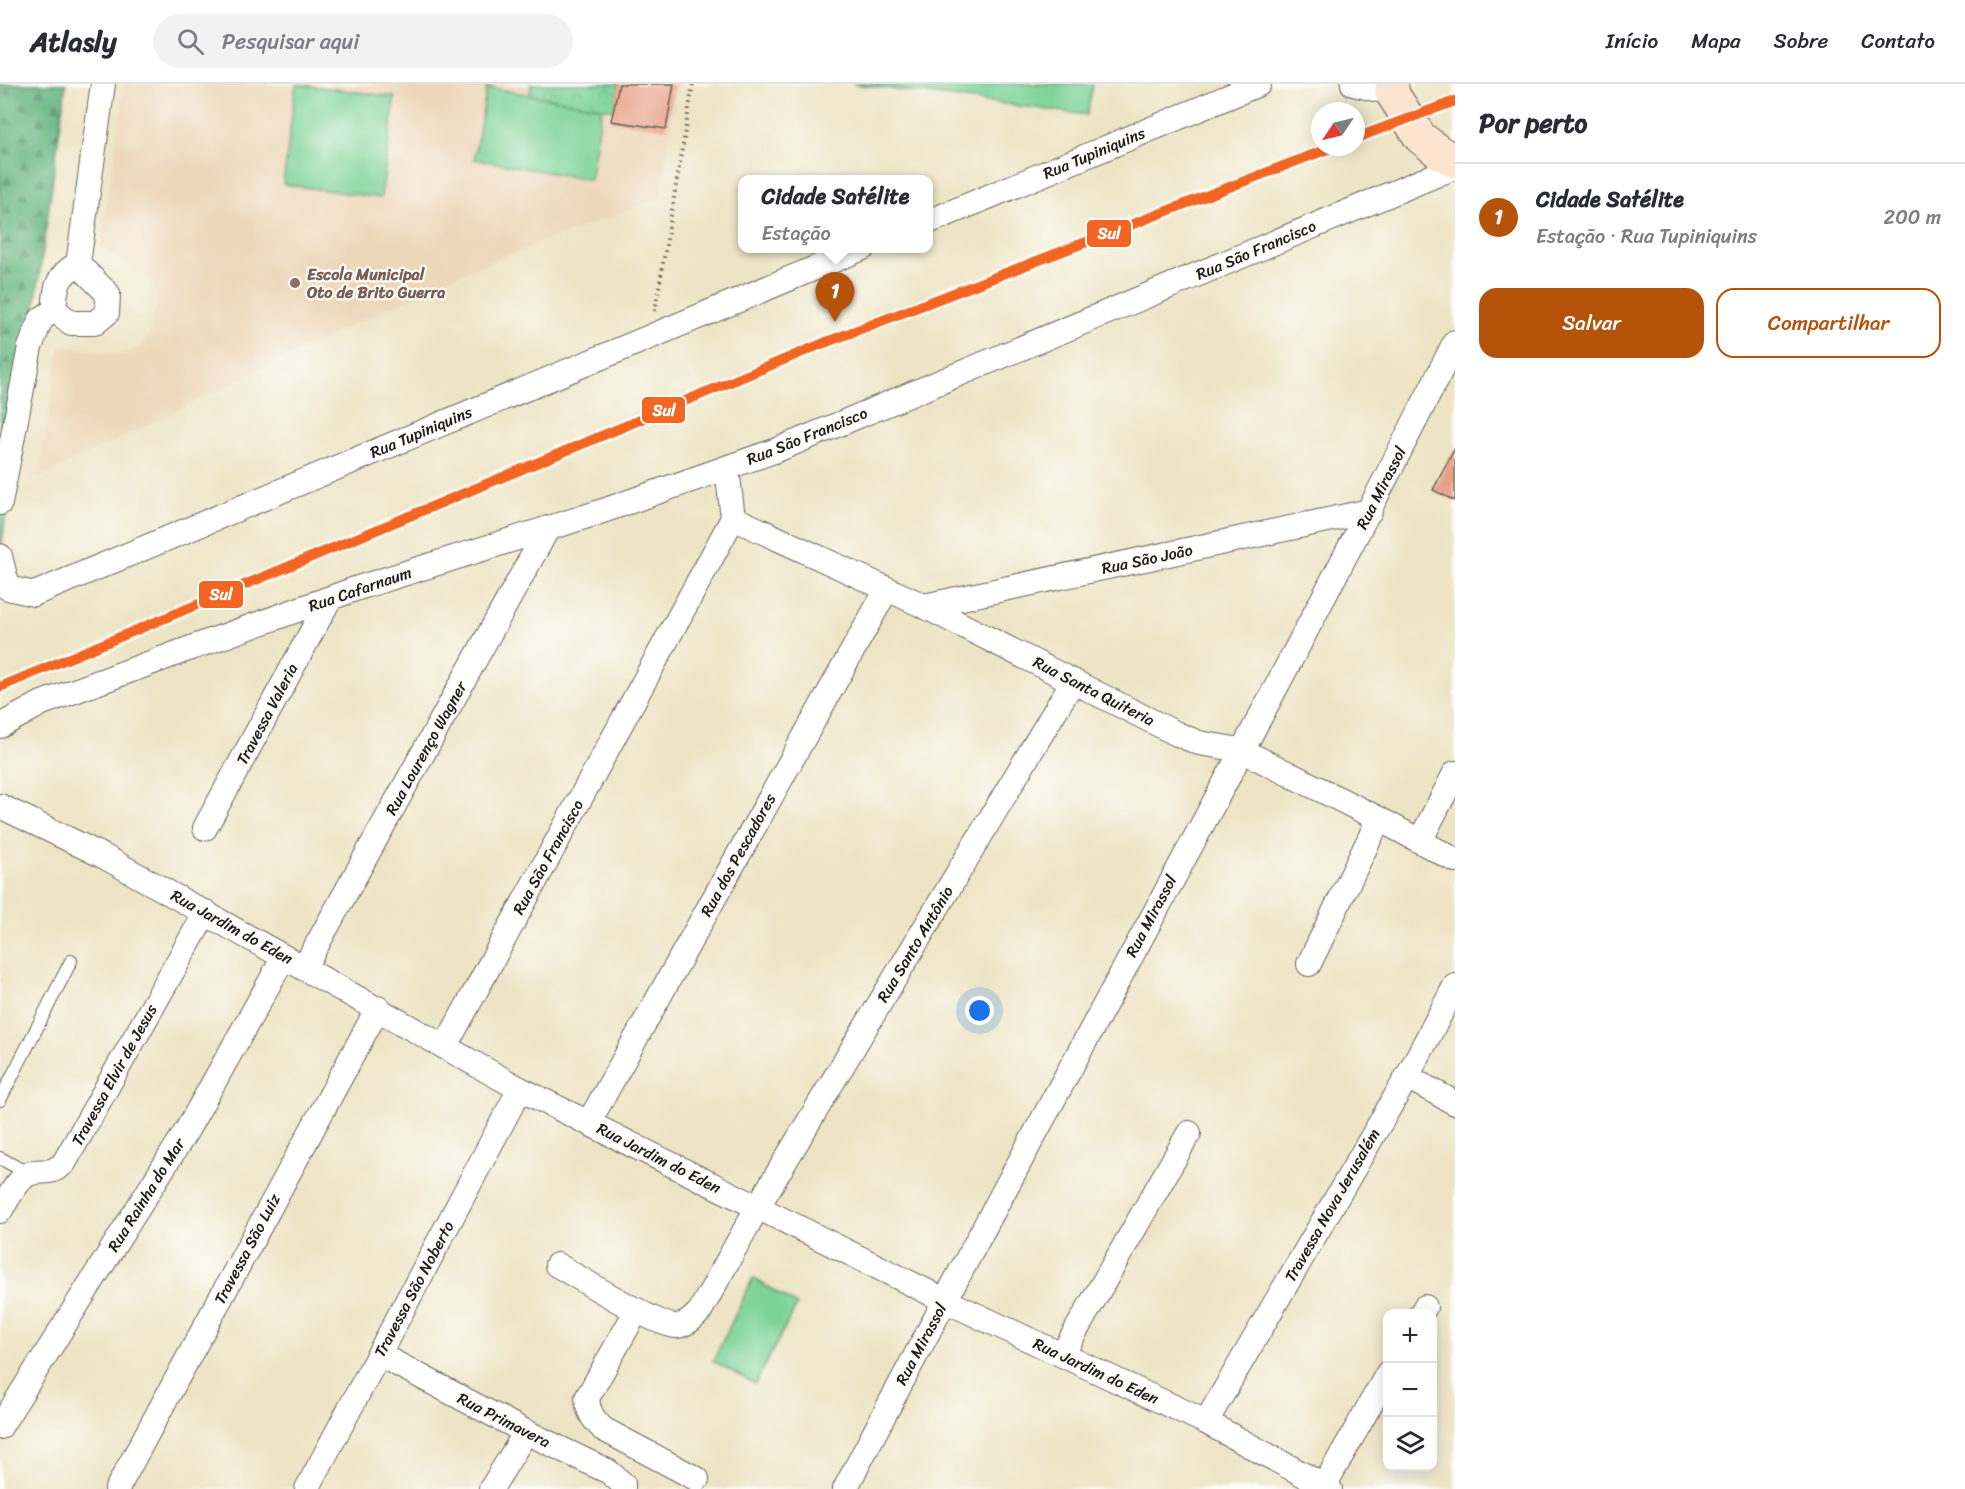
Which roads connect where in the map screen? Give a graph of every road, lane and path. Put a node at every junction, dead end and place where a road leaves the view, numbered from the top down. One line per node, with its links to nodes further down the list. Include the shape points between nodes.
1 (103, 84): 10 (street)
2 (693, 84): 12 (path)
3 (1259, 84): 8 (street, Rua Tupiniquins)
4 (1353, 84): 5 (street)
5 (1400, 95): 6 (main road, via 1420,137)
6 (1455, 161)
7 (1455, 166): 14 (street, Rua São Francisco)
8 (933, 220)
9 (853, 253): 19 (street, Rua Tupiniquins, via 34,594 8,588)
10 (78, 264): 11 (street, via 66,270 59,282 54,294); 11 (street, via 108,294 107,313 94,323 71,323)
11 (55, 310): 15 (street, via 41,319 30,346)
12 (654, 317)
13 (1455, 342): 16 (street, Rua Mirassol)
14 (727, 469): 17 (street, Rua São Francisco); 18 (street, Rua Cafarnaum)
15 (0, 503)
16 (1370, 511): 22 (street, Rua São João); 25 (street, Rua Mirassol)
17 (733, 518): 20 (street, Rua Santa Quiteria); 38 (street, Rua São Francisco)
18 (548, 528): 21 (street, Rua Cafarnaum); 34 (street, Rua Lourenço Wagner)
19 (0, 556)
20 (887, 589): 22 (street, Rua Santa Quiteria); 43 (street, Rua dos Pescadores)
21 (328, 600): 24 (street, Rua Cafarnaum, via 85,685); 29 (street, Travessa Valeria)
22 (924, 606): 23 (street, Rua Santa Quiteria)
23 (1073, 681): 25 (street, Rua Santa Quiteria, via 1177,734 1199,743); 47 (street, Rua Santo Antônio)
24 (0, 726)
25 (1241, 750): 28 (street, Rua Santa Quiteria); 50 (street, Rua Mirassol)
26 (1455, 773): 30 (street)
27 (0, 806): 32 (street, Rua Jardim do Eden)
28 (1378, 819): 30 (street, Rua Santa Quiteria); 35 (street)
29 (205, 828)
30 (1420, 841): 31 (street, Rua Santa Quiteria)
31 (1455, 860)
32 (206, 912): 34 (street, Rua Jardim do Eden); 46 (street, Travessa Elvir de Jesus, via 64,1163 55,1171)
33 (71, 961): 41 (lane)
34 (294, 962): 37 (street, Rua Jardim do Eden); 56 (street, Rua Rainha do Mar)
35 (1310, 964)
36 (1455, 986): 39 (street, Travessa Nova Jerusalém)
37 (378, 1008): 38 (street, Rua Jardim do Eden); 61 (street, Travessa São Luiz)
38 (445, 1047): 40 (street, Rua Jardim do Eden)
39 (1407, 1077): 42 (street); 55 (street, Travessa Nova Jerusalém)
40 (520, 1089): 43 (street, Rua Jardim do Eden); 52 (street, Travessa São Noberto)
41 (0, 1100)
42 (1455, 1103)
43 (589, 1122): 47 (street, Rua Jardim do Eden)
44 (1190, 1133): 53 (street)
45 (0, 1158): 46 (lane)
46 (29, 1174): 48 (street)
47 (757, 1208): 50 (street, Rua Jardim do Eden); 51 (street, Rua Santo Antônio, via 691,1321 669,1326)
48 (0, 1211)
49 (557, 1265): 51 (street, Rua Santo Antônio)
50 (944, 1300): 53 (street, Rua Jardim do Eden); 65 (street, Rua Mirassol)
51 (637, 1311): 58 (street, via 587,1398 588,1409 603,1429)
52 (380, 1355): 57 (street, Rua Primavera); 62 (street, Travessa São Noberto)
53 (1062, 1355): 55 (street, Rua Jardim do Eden)
54 (1383, 1382): 60 (street)
55 (1206, 1422): 59 (street, Rua Jardim do Eden)
56 (0, 1427)
57 (526, 1432): 63 (street); 64 (street, Rua Primavera, via 609,1472 623,1484)
58 (697, 1479)
59 (1295, 1481): 60 (street, Rua Jardim do Eden)
60 (1327, 1488)
61 (117, 1489)
62 (307, 1489)
63 (491, 1489)
64 (623, 1489)
65 (845, 1489)

